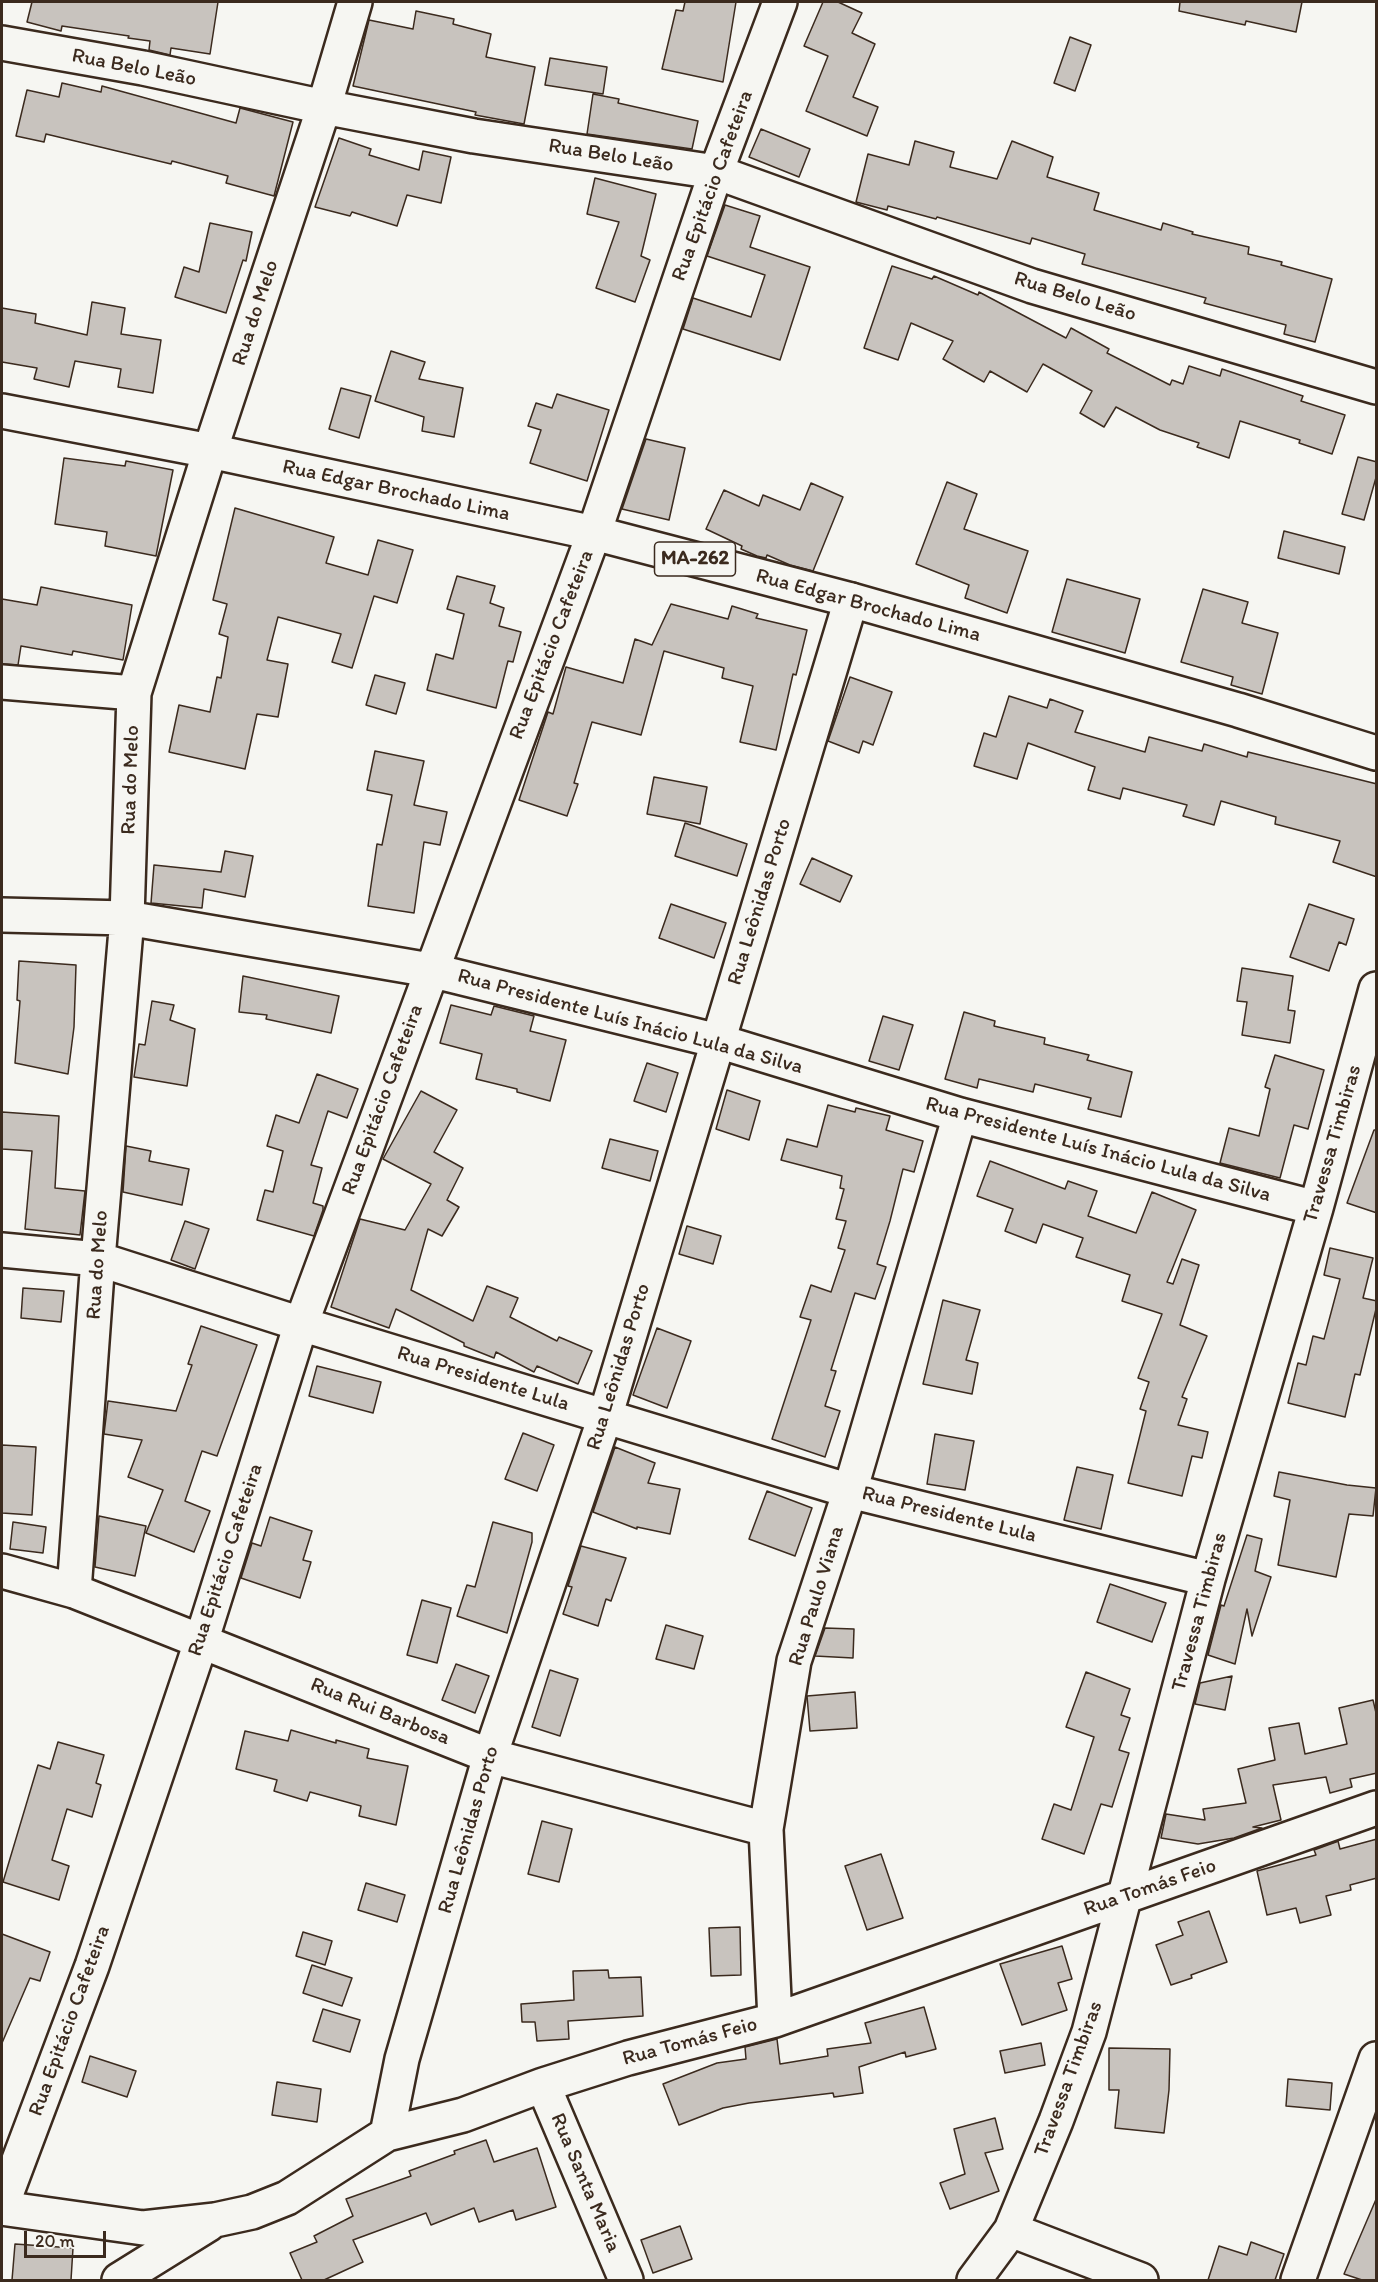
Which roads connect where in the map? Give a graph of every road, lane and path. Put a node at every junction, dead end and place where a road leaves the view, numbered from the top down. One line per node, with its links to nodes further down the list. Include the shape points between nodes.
1 (355, 2): 4 (street, Rua do Melo)
2 (780, 2): 5 (street, Rua Epitácio Cafeteira)
3 (2, 43): 4 (street, Rua Belo Leão)
4 (324, 107): 5 (street, Rua Belo Leão, via 474,135); 8 (street, Rua do Melo)
5 (716, 172): 6 (street, Rua Belo Leão, via 1032,286); 9 (street, Rua Epitácio Cafeteira)
6 (1377, 387)
7 (2, 411): 8 (street, Rua Edgar Brochado Lima / MA-262)
8 (210, 451): 9 (street, Rua Edgar Brochado Lima / MA-262); 12 (street, Rua do Melo)
9 (594, 533): 10 (street, Rua Edgar Brochado Lima / MA-262); 16 (street, Rua Epitácio Cafeteira)
10 (851, 600): 13 (street, Rua Edgar Brochado Lima / MA-262); 18 (street, Rua Leônidas Porto)
11 (2, 682): 12 (street)
12 (134, 693): 15 (street, Rua do Melo)
13 (1377, 753)
14 (2, 915): 15 (street, Rua Presidente Luís Inácio Lula da Silva)
15 (127, 918): 16 (street, Rua Presidente Luís Inácio Lula da Silva); 22 (street, Rua do Melo)
16 (430, 970): 18 (street, Rua Presidente Luís Inácio Lula da Silva); 23 (street, Rua Epitácio Cafeteira)
17 (1377, 989): 20 (street, Travessa Timbiras)
18 (718, 1041): 19 (street, Rua Presidente Luís Inácio Lula da Silva); 24 (street, Rua Leônidas Porto)
19 (960, 1115): 20 (street, Rua Presidente Luís Inácio Lula da Silva); 25 (street, Rua Paulo Viana)
20 (1316, 1208): 27 (street, Travessa Timbiras)
21 (2, 1250): 22 (street, Rua Presidente Lula)
22 (98, 1258): 23 (street, Rua Presidente Lula); 28 (street, Rua do Melo)
23 (301, 1324): 24 (street, Rua Presidente Lula); 29 (street, Rua Epitácio Cafeteira)
24 (605, 1417): 25 (street, Rua Presidente Lula); 30 (street, Rua Leônidas Porto)
25 (850, 1491): 27 (street, Rua Presidente Lula); 32 (street, Rua Paulo Viana, via 794,1661)
26 (2, 1571): 28 (street, Rua Rui Barbosa)
27 (1208, 1579): 33 (street, Travessa Timbiras)
28 (74, 1591): 29 (street, Rua Rui Barbosa)
29 (201, 1642): 30 (street, Rua Rui Barbosa); 38 (street, Rua Epitácio Cafeteira, via 92,1966)
30 (490, 1756): 32 (street, Rua Rui Barbosa); 37 (street, Rua Leônidas Porto, via 402,2059)
31 (1377, 1808): 33 (street, Rua Tomás Feio)
32 (766, 1829): 34 (street, Rua Paulo Viana)
33 (1124, 1898): 34 (street, Rua Tomás Feio); 40 (street, Travessa Timbiras, via 1089,2032)
34 (775, 2020): 36 (street, Rua Tomás Feio, via 628,2058)
35 (1377, 2059): 45 (street)
36 (543, 2085): 37 (street, Rua Tomás Feio, via 463,2115); 42 (street, Rua Santa Maria)
37 (387, 2134): 39 (street, Rua Tomás Feio, via 287,2198 252,2212)
38 (2, 2207): 39 (street, Rua Tomás Feio, via 143,2228)
39 (215, 2220): 41 (street)
40 (1011, 2230): 43 (street, Travessa Timbiras); 44 (street)
41 (119, 2280)
42 (626, 2280)
43 (975, 2280)
44 (1141, 2280)
45 (1298, 2280)

